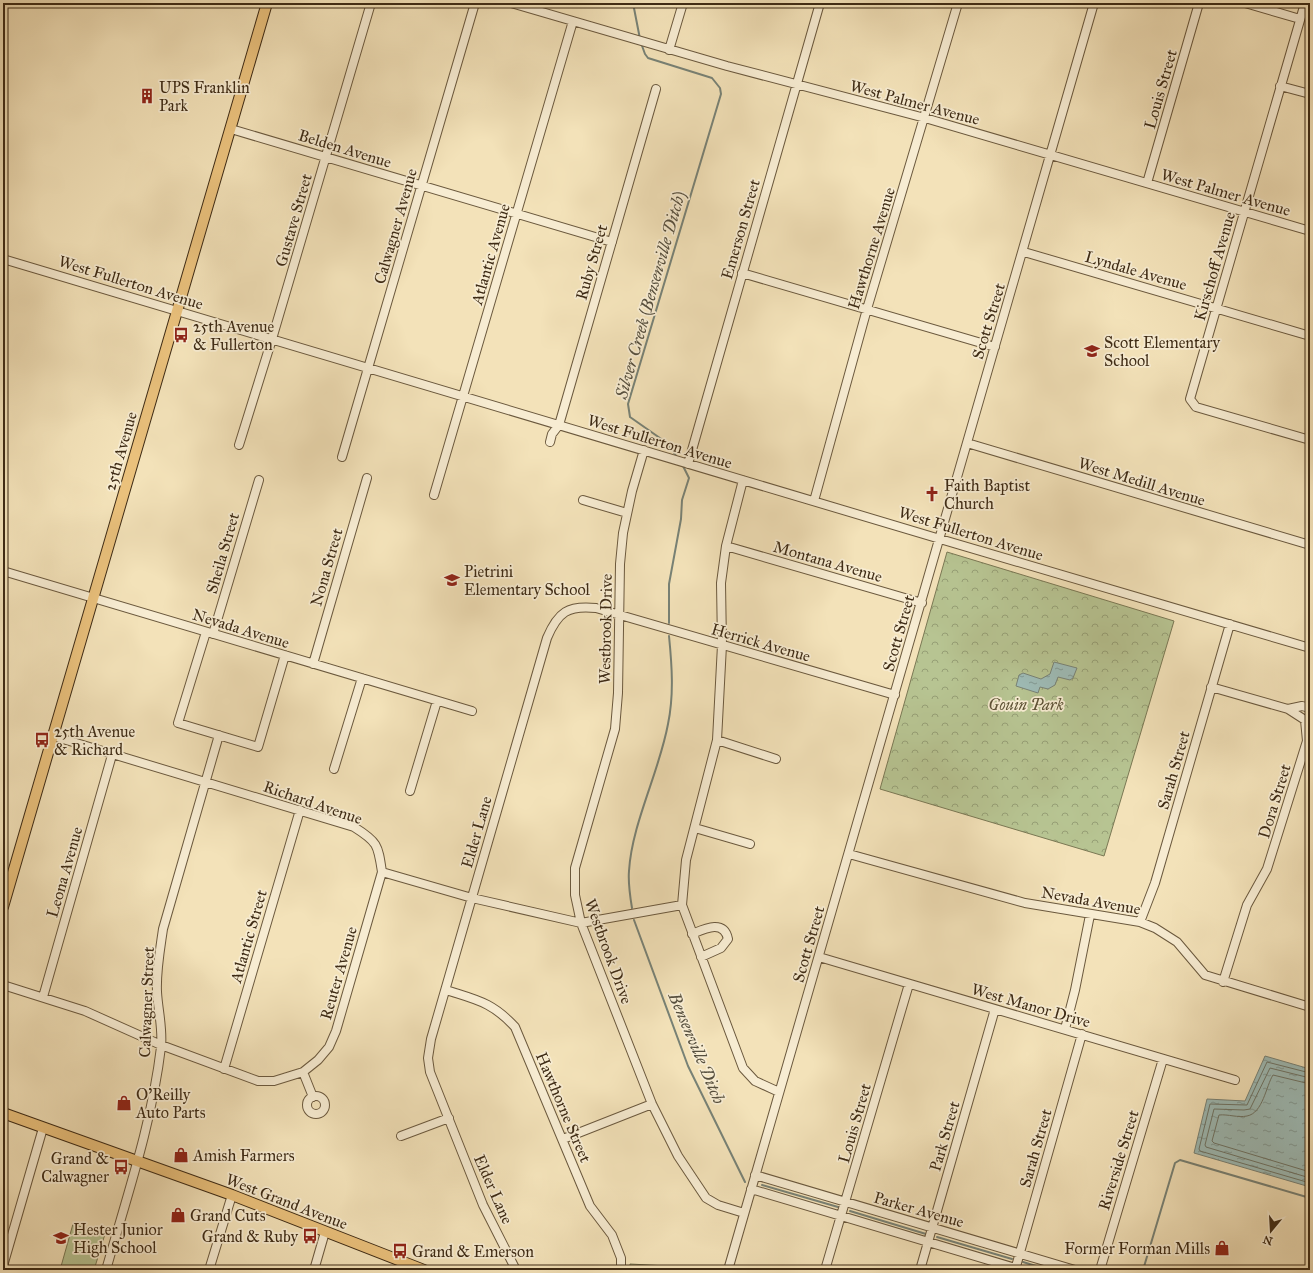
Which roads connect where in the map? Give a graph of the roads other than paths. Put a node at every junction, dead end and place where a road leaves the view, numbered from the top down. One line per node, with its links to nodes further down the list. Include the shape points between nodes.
1 (267, 3): 20 (main road, 25th Avenue)
2 (371, 3): 22 (street, Gustave Street)
3 (475, 3): 24 (street, Calwagner Avenue)
4 (511, 3): 13 (street, West Palmer Avenue)
5 (682, 3): 14 (street)
6 (820, 3): 15 (street, Emerson Street)
7 (958, 3): 19 (street, Hawthorne Avenue)
8 (1094, 3): 21 (street, Scott Street)
9 (1199, 3): 23 (street, Louis Street)
10 (1245, 3): 12 (street)
11 (1305, 3): 12 (street, Kirschoff Avenue)
12 (1300, 19): 16 (street, Kirschoff Avenue)
13 (573, 22): 14 (street, West Palmer Avenue); 26 (street, Atlantic Avenue)
14 (669, 50): 15 (street, West Palmer Avenue)
15 (796, 84): 19 (street, West Palmer Avenue); 31 (street, Emerson Street)
16 (1280, 86): 18 (street); 25 (street, Kirschoff Avenue)
17 (656, 89): 28 (street, Ruby Street)
18 (1310, 94)
19 (925, 118): 21 (street, West Palmer Avenue); 33 (street, Hawthorne Avenue)
20 (231, 129): 22 (street, Belden Avenue); 34 (main road, 25th Avenue)
21 (1052, 155): 23 (street, West Palmer Avenue); 29 (street, Scott Street)
22 (326, 157): 24 (street, Belden Avenue); 36 (street, Gustave Street)
23 (1147, 184): 25 (street, West Palmer Avenue)
24 (422, 186): 26 (street, Belden Avenue); 38 (street, Calwagner Avenue)
25 (1244, 212): 27 (street, West Palmer Avenue); 32 (street, Kirschoff Avenue)
26 (517, 214): 28 (street, Belden Avenue); 39 (street, Atlantic Avenue)
27 (1310, 231)
28 (612, 242): 40 (street, Ruby Street)
29 (1024, 252): 32 (street, Lyndale Avenue); 37 (street, Scott Street)
30 (3, 259): 34 (street, West Fullerton Avenue)
31 (742, 273): 33 (street); 47 (street, Emerson Street)
32 (1216, 308): 35 (street, Lyndale Avenue); 41 (street, Kirschoff Avenue, via 1190,399 1196,407)
33 (867, 309): 37 (street); 53 (street, Hawthorne Avenue)
34 (178, 310): 36 (street, West Fullerton Avenue); 59 (main road, 25th Avenue)
35 (1310, 336)
36 (272, 339): 38 (street, West Fullerton Avenue); 44 (street, Gustave Street)
37 (995, 347): 43 (street, Scott Street)
38 (368, 368): 39 (street, West Fullerton Avenue); 46 (street, Calwagner Avenue)
39 (463, 397): 40 (street, West Fullerton Avenue); 51 (street, Atlantic Avenue)
40 (559, 425): 42 (street, Ruby Street); 45 (street, West Fullerton Avenue)
41 (1310, 440)
42 (550, 442)
43 (967, 443): 55 (street, Scott Street); 56 (street, West Medill Avenue)
44 (239, 445)
45 (644, 450): 47 (street, West Fullerton Avenue); 54 (street, Westbrook Drive)
46 (342, 457)
47 (688, 463): 50 (street, West Fullerton Avenue)
48 (367, 478): 67 (street, Nona Street)
49 (259, 480): 63 (street, Sheila Street)
50 (743, 480): 53 (street, West Fullerton Avenue); 57 (street)
51 (434, 495)
52 (583, 500): 54 (street)
53 (814, 501): 55 (street, West Fullerton Avenue)
54 (627, 513): 61 (street, Westbrook Drive, via 620,564)
55 (940, 540): 60 (street, Scott Street); 62 (street, West Fullerton Avenue)
56 (1310, 545)
57 (726, 546): 60 (street, Montana Avenue); 64 (street, via 721,583)
58 (3, 571): 59 (street, Nevada Avenue)
59 (93, 598): 63 (street, Nevada Avenue); 76 (main road, 25th Avenue)
60 (922, 602): 70 (street, Scott Street)
61 (619, 615): 64 (street, Herrick Avenue); 89 (street, Elder Lane, via 596,608 577,607 562,614 552,625); 94 (street, Westbrook Drive, via 615,729 575,868 575,895)
62 (1230, 624): 65 (street, West Fullerton Avenue); 69 (street, Sarah Street)
63 (209, 633): 66 (street, Nevada Avenue); 75 (street, Sheila Street, via 178,723)
64 (722, 646): 70 (street, Herrick Avenue); 77 (street)
65 (1310, 648)
66 (285, 655): 67 (street, Nevada Avenue); 75 (street, via 258,747)
67 (313, 664): 68 (street, Nevada Avenue)
68 (362, 678): 71 (street, Nevada Avenue); 81 (street)
69 (1211, 687): 73 (street, Dora Street); 93 (street, Sarah Street, via 1156,883)
70 (895, 695): 87 (street, Scott Street)
71 (438, 701): 74 (street, Nevada Avenue); 83 (street)
72 (1310, 708): 73 (street, via 1302,706)
73 (1288, 709): 78 (street, Dora Street, via 1305,720)
74 (472, 711)
75 (219, 735): 82 (street, Calwagner Street)
76 (53, 736): 79 (street, Richard Avenue); 91 (main road, 25th Avenue)
77 (717, 740): 80 (street); 85 (street)
78 (1309, 740): 98 (street, Dora Street, via 1267,869 1247,905)
79 (112, 755): 82 (street, Richard Avenue); 102 (street, Leona Avenue)
80 (776, 759)
81 (334, 769)
82 (206, 783): 84 (street, Richard Avenue); 107 (street, Calwagner Street, via 163,929 157,991)
83 (410, 791)
84 (300, 810): 88 (street, Richard Avenue, via 354,827 374,841); 109 (street, Atlantic Street)
85 (695, 828): 86 (street); 90 (street, via 683,872)
86 (750, 844)
87 (849, 854): 92 (street, Nevada Avenue, via 1025,903); 97 (street, Scott Street)
88 (382, 872): 89 (street); 110 (street, Reuter Avenue, via 336,1031 329,1047)
89 (472, 898): 94 (street); 101 (street, Elder Lane)
90 (682, 905): 94 (street); 95 (street)
91 (3, 907)
92 (1090, 915): 93 (street, Nevada Avenue); 105 (street)
93 (1140, 922): 98 (street, Nevada Avenue, via 1166,934 1188,953 1205,976)
94 (581, 923): 114 (street, Westbrook Drive)
95 (692, 934): 96 (street); 96 (street, via 714,926 720,927 727,934 728,939 724,946)
96 (701, 957): 112 (street, via 743,1068 755,1081)
97 (819, 957): 99 (street, West Manor Drive); 112 (street, Scott Street)
98 (1223, 982): 103 (street, Nevada Avenue)
99 (909, 984): 104 (street, West Manor Drive); 124 (street, Louis Street)
100 (3, 985): 102 (street)
101 (446, 990): 116 (street, Elder Lane, via 428,1058 430,1072); 119 (street, Hawthorne Street, via 485,1002 501,1012 515,1027)
102 (43, 997): 107 (street)
103 (1310, 1007)
104 (995, 1009): 105 (street, West Manor Drive); 127 (street, Park Street)
105 (1065, 1029): 106 (street, West Manor Drive)
106 (1082, 1034): 108 (street, West Manor Drive); 130 (street, Sarah Street)
107 (161, 1045): 109 (street); 120 (street, Calwagner Street, via 155,1092)
108 (1163, 1059): 111 (street, West Manor Drive); 143 (street, Riverside Street)
109 (224, 1069): 110 (street, via 258,1081 274,1081)
110 (303, 1072): 113 (street)
111 (1235, 1080)
112 (780, 1092): 121 (street, Scott Street)
113 (313, 1097)
114 (652, 1104): 119 (street); 125 (street, Westbrook Drive, via 678,1156 703,1195 711,1202)
115 (3, 1113): 117 (main road, West Grand Avenue)
116 (449, 1118): 118 (street); 137 (street, Elder Lane, via 483,1205)
117 (43, 1128): 120 (main road, West Grand Avenue); 131 (street)
118 (401, 1136)
119 (563, 1139): 138 (street, Hawthorne Street, via 590,1206 612,1235 621,1258)
120 (138, 1161): 123 (main road, West Grand Avenue); 134 (street, Calwagner Street)
121 (756, 1175): 122 (street, Scott Street); 124 (street, Parker Avenue)
122 (751, 1189): 125 (street, Scott Street); 126 (street, Parker Avenue)
123 (232, 1195): 128 (main road, West Grand Avenue); 135 (street)
124 (845, 1202): 126 (street, Louis Street); 127 (street, Parker Avenue)
125 (744, 1213): 139 (street, Scott Street)
126 (841, 1217): 129 (street, Parker Avenue); 140 (street, Louis Street)
127 (932, 1227): 129 (street, Park Street); 130 (street, Parker Avenue)
128 (325, 1232): 132 (main road, West Grand Avenue); 136 (street)
129 (928, 1242): 133 (street, Parker Avenue); 141 (street, Park Street)
130 (1020, 1253): 133 (street, Sarah Street); 142 (street, Parker Avenue)
131 (3, 1266)
132 (418, 1269)
133 (1017, 1269)
134 (106, 1270)
135 (209, 1270)
136 (314, 1270)
137 (516, 1270)
138 (621, 1270)
139 (728, 1270)
140 (825, 1270)
141 (920, 1270)
142 (1075, 1270)
143 (1100, 1270)

